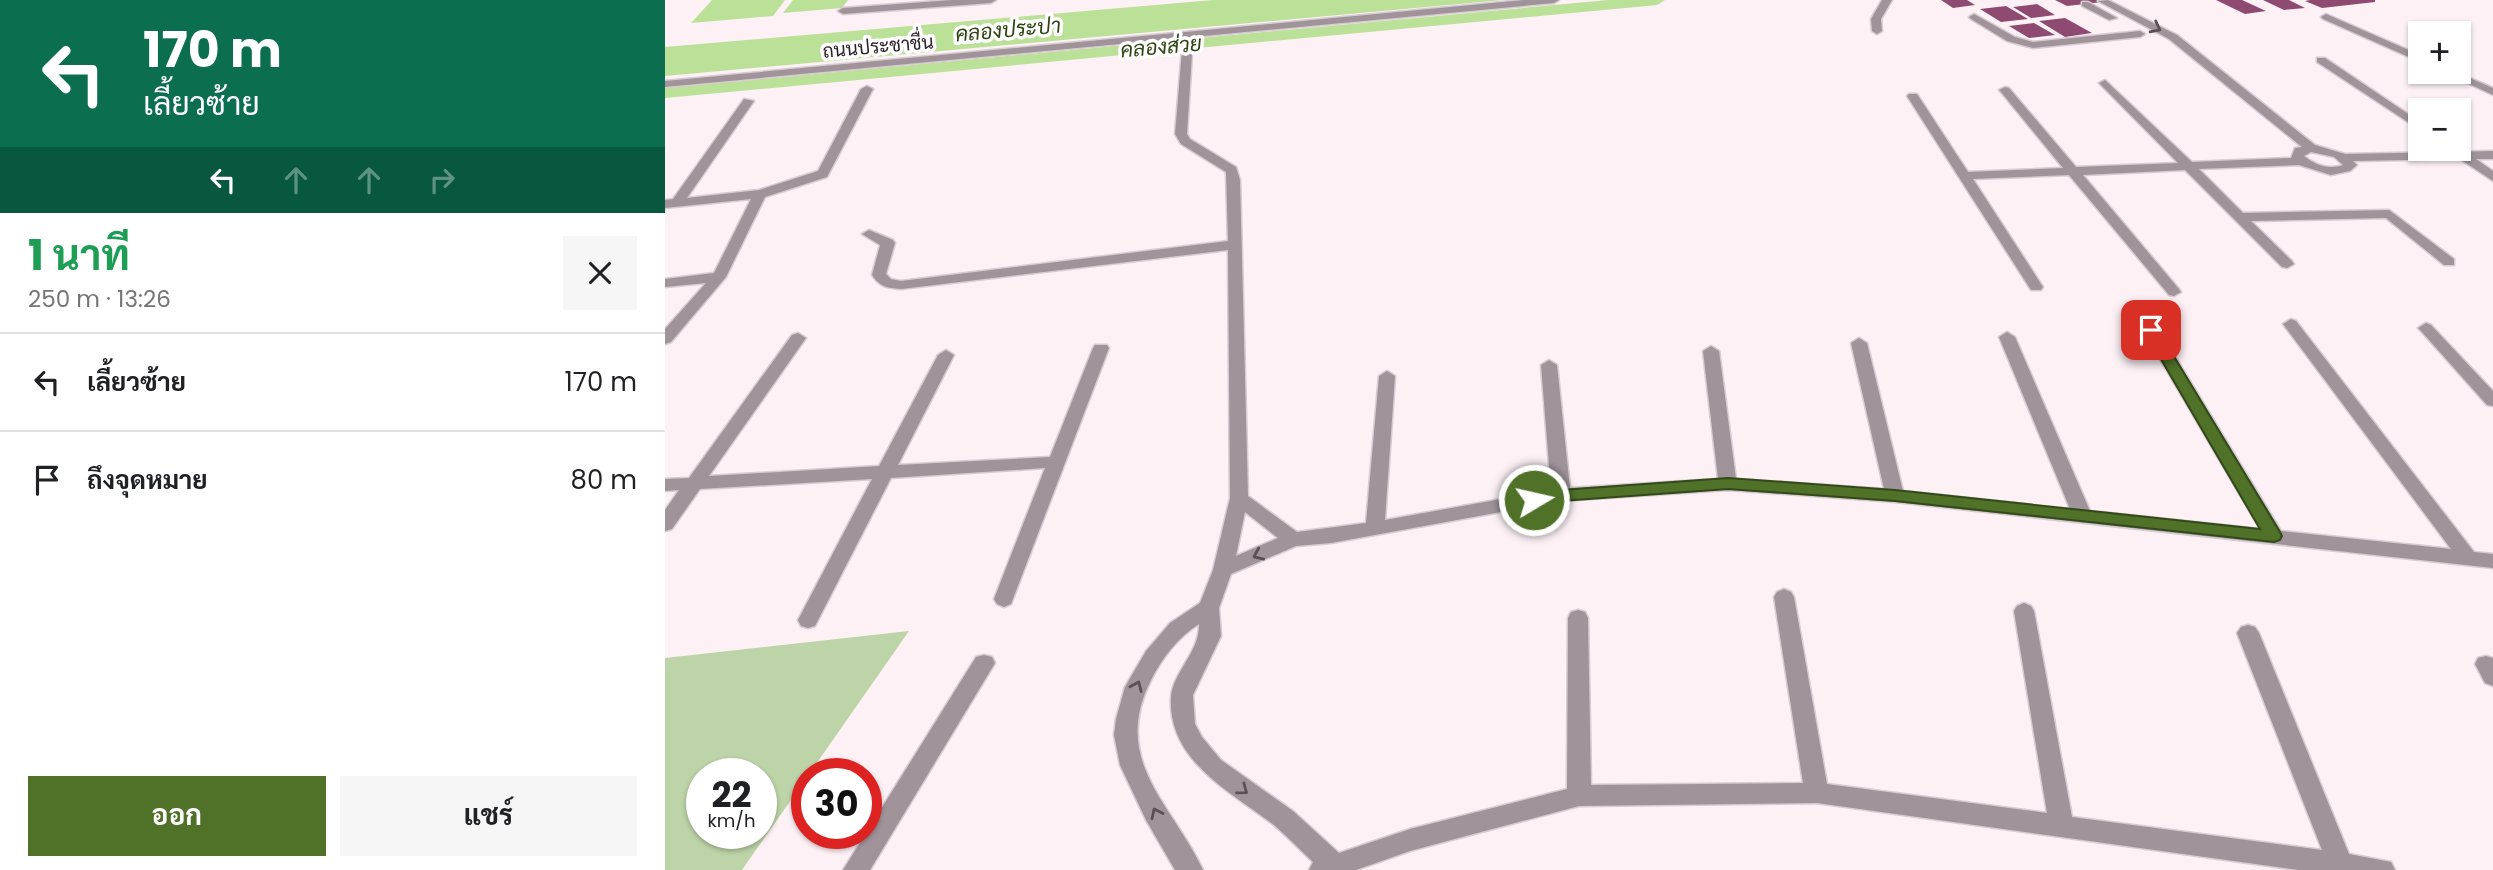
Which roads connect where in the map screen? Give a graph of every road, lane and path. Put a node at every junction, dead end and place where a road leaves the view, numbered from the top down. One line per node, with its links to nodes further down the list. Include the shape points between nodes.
1 (991, 0): 5 (street)
2 (1554, 0): 12 (street, ถนนประชาชื่น)
3 (1887, 0): 10 (street, via 1875,19)
4 (2103, 1): 15 (street, one-way to 15, via 2173,37)
5 (876, 4): 7 (street)
6 (2085, 4): 11 (street)
7 (843, 11)
8 (1974, 17): 11 (street, via 2011,39 2033,45)
9 (2326, 17): 13 (street)
10 (1877, 31)
11 (2140, 34): 15 (street)
12 (1187, 42): 18 (street, ถนนประชาชื่น); 40 (street, via 1181,134 1232,170)
13 (2408, 54)
14 (2321, 60): 24 (street)
15 (2203, 63): 25 (street)
16 (2471, 82): 21 (street)
17 (2105, 83): 32 (street)
18 (665, 84)
19 (867, 89): 36 (street, via 823,174)
20 (2005, 90): 33 (street)
21 (2493, 92)
22 (1913, 96): 34 (street)
23 (748, 101): 37 (street)
24 (2408, 119)
25 (2311, 148): 29 (street); 30 (street, via 2296,154)
26 (2471, 153): 28 (street)
27 (2408, 154): 29 (street)
28 (2493, 155)
29 (2346, 157): 30 (street, via 2349,168 2336,170)
30 (2301, 161): 32 (street)
31 (2471, 161): 35 (street)
32 (2191, 166): 33 (street); 38 (street)
33 (2072, 170): 34 (street); 46 (street)
34 (1964, 176): 45 (street)
35 (2493, 177)
36 (760, 194): 37 (street); 43 (street)
37 (671, 203)
38 (2242, 217): 41 (street, via 2389,214); 42 (street)
39 (869, 234): 40 (street, via 888,243 879,275 886,283 901,285)
40 (1233, 244): 67 (street)
41 (2448, 262)
42 (2287, 264)
43 (719, 277): 44 (street); 52 (street)
44 (665, 283)
45 (2036, 287)
46 (2174, 292)
47 (2291, 324): 73 (street)
48 (2426, 328): 59 (street)
49 (2151, 330): 71 (street)
50 (2007, 337): 68 (street)
51 (799, 338): 62 (street)
52 (665, 339)
53 (1859, 343): 66 (street)
54 (1101, 348): 60 (street)
55 (1711, 351): 63 (street)
56 (946, 355): 61 (street)
57 (1549, 365): 65 (street)
58 (1387, 376): 70 (street)
59 (2493, 401)
60 (1056, 463): 61 (street); 77 (street)
61 (884, 472): 62 (street); 81 (street)
62 (694, 483): 64 (street); 69 (street)
63 (1728, 484): 65 (street); 66 (street)
64 (665, 485)
65 (1561, 495): 70 (street)
66 (1895, 496): 68 (street)
67 (1239, 498): 72 (street); 75 (street)
68 (2083, 516): 71 (street)
69 (665, 524)
70 (1375, 528): 72 (street)
71 (2274, 536): 73 (street)
72 (1293, 539): 75 (street, one-way to 75)
73 (2467, 557): 74 (street)
74 (2493, 561)
75 (1223, 570): 78 (street)
76 (1784, 597): 84 (street)
77 (1004, 599)
78 (1209, 608): 88 (street, one-way to 88, via 1210,636 1182,695 1184,723 1193,744 1213,767 1284,820); 90 (street, one-way to 78, via 1142,785 1128,752 1126,721 1147,665 1175,630)
79 (2024, 611): 86 (street)
80 (1578, 618): 85 (street)
81 (808, 620)
82 (2248, 633): 87 (street)
83 (984, 663): 89 (street)
84 (1817, 793): 85 (street); 86 (street)
85 (1579, 796): 88 (street, via 1410,840)
86 (2061, 825): 87 (street)
87 (2340, 864): 91 (street)
88 (1328, 867)
89 (856, 870)
90 (1190, 870)
91 (2382, 870)

